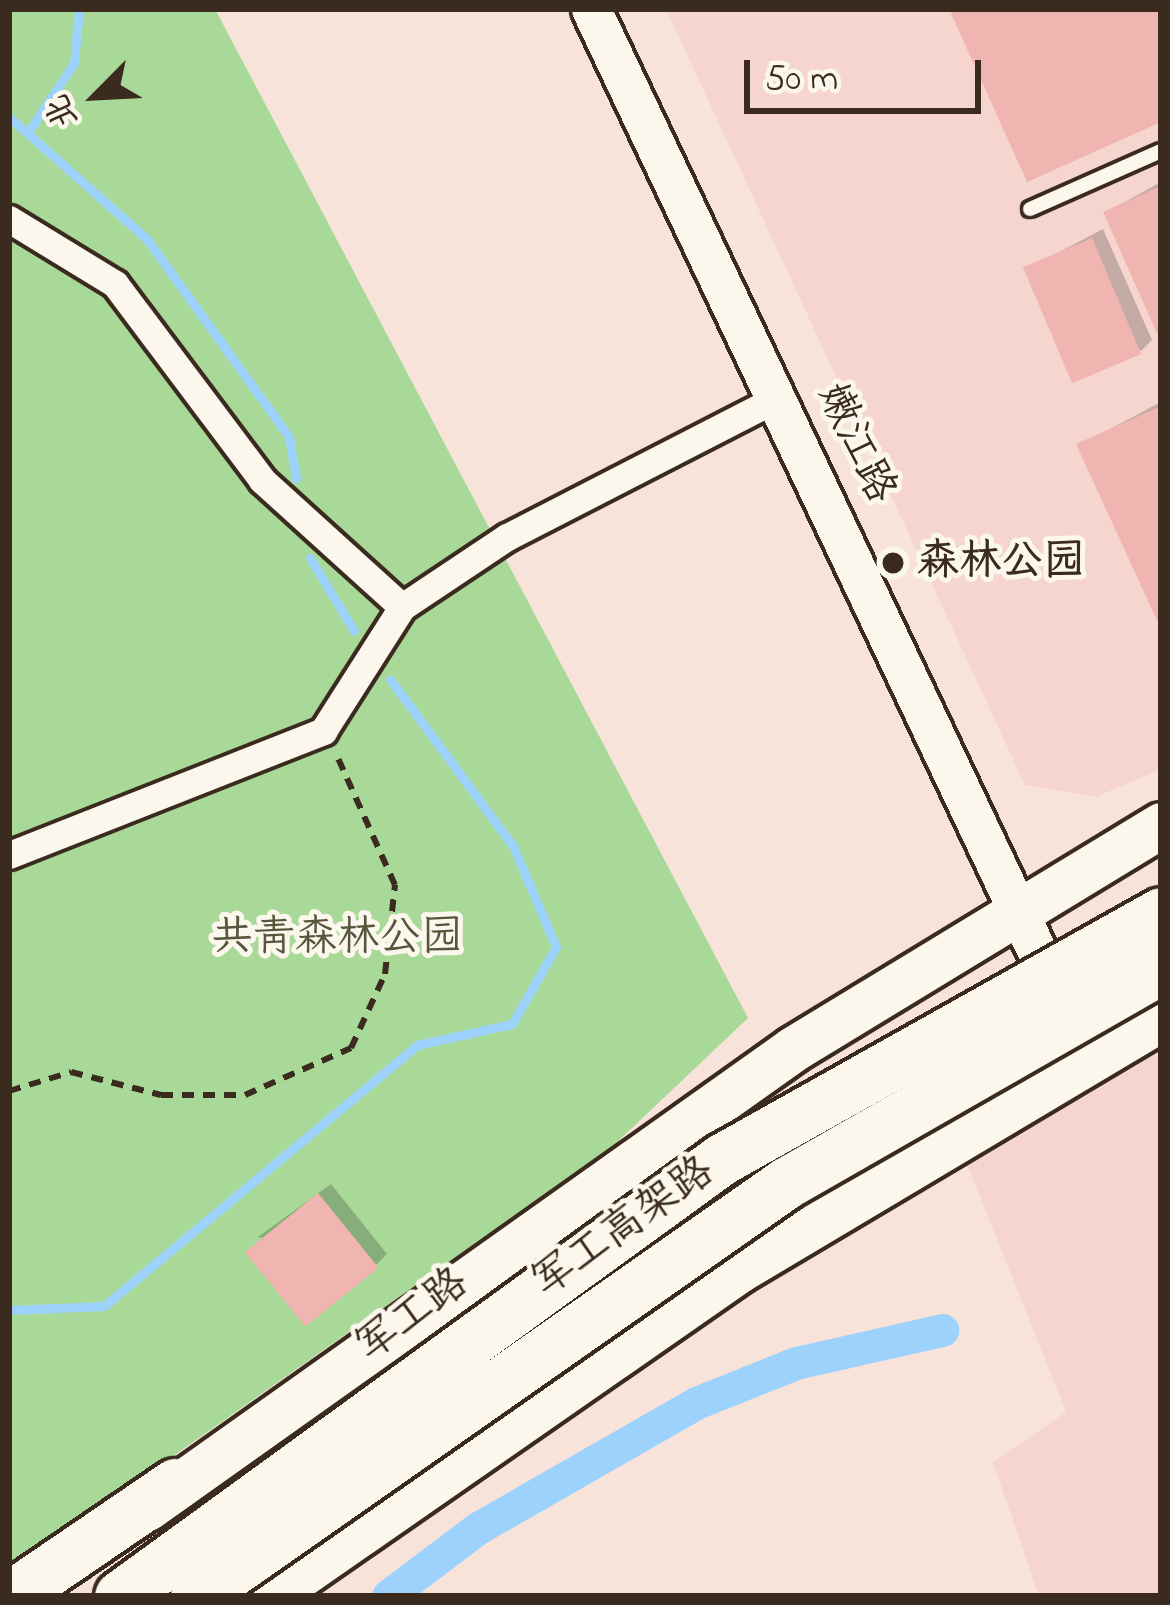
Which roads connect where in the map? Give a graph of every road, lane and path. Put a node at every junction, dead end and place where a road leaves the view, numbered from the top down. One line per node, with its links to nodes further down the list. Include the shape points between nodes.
1 (591, 9): 5 (street, 嫩江路)
2 (1161, 151): 3 (lane)
3 (1030, 209)
4 (9, 219): 6 (street, via 115,284 262,480)
5 (779, 397): 6 (street, via 506,537); 10 (street, 嫩江路)
6 (402, 607): 7 (street)
7 (323, 731): 9 (street); 15 (path, via 374,818 395,885 385,974 351,1048 245,1095 161,1095 71,1072)
8 (1161, 825): 10 (main road, 军工路)
9 (9, 855)
10 (1010, 912): 14 (street, 嫩江路); 16 (main road, 军工路, via 755,1075)
11 (1161, 913): 19 (highway, 军工高架路, bridge, via 722,1160)
12 (1161, 968): 20 (highway, 军工高架路, bridge, via 786,1183)
13 (1161, 1018): 14 (main road)
14 (1089, 1053): 21 (main road, via 740,1270)
15 (9, 1091)
16 (175, 1484): 17 (highway); 18 (main road, 军工路)
17 (11, 1596)
18 (45, 1596)
19 (120, 1596)
20 (196, 1596)
21 (269, 1596)

